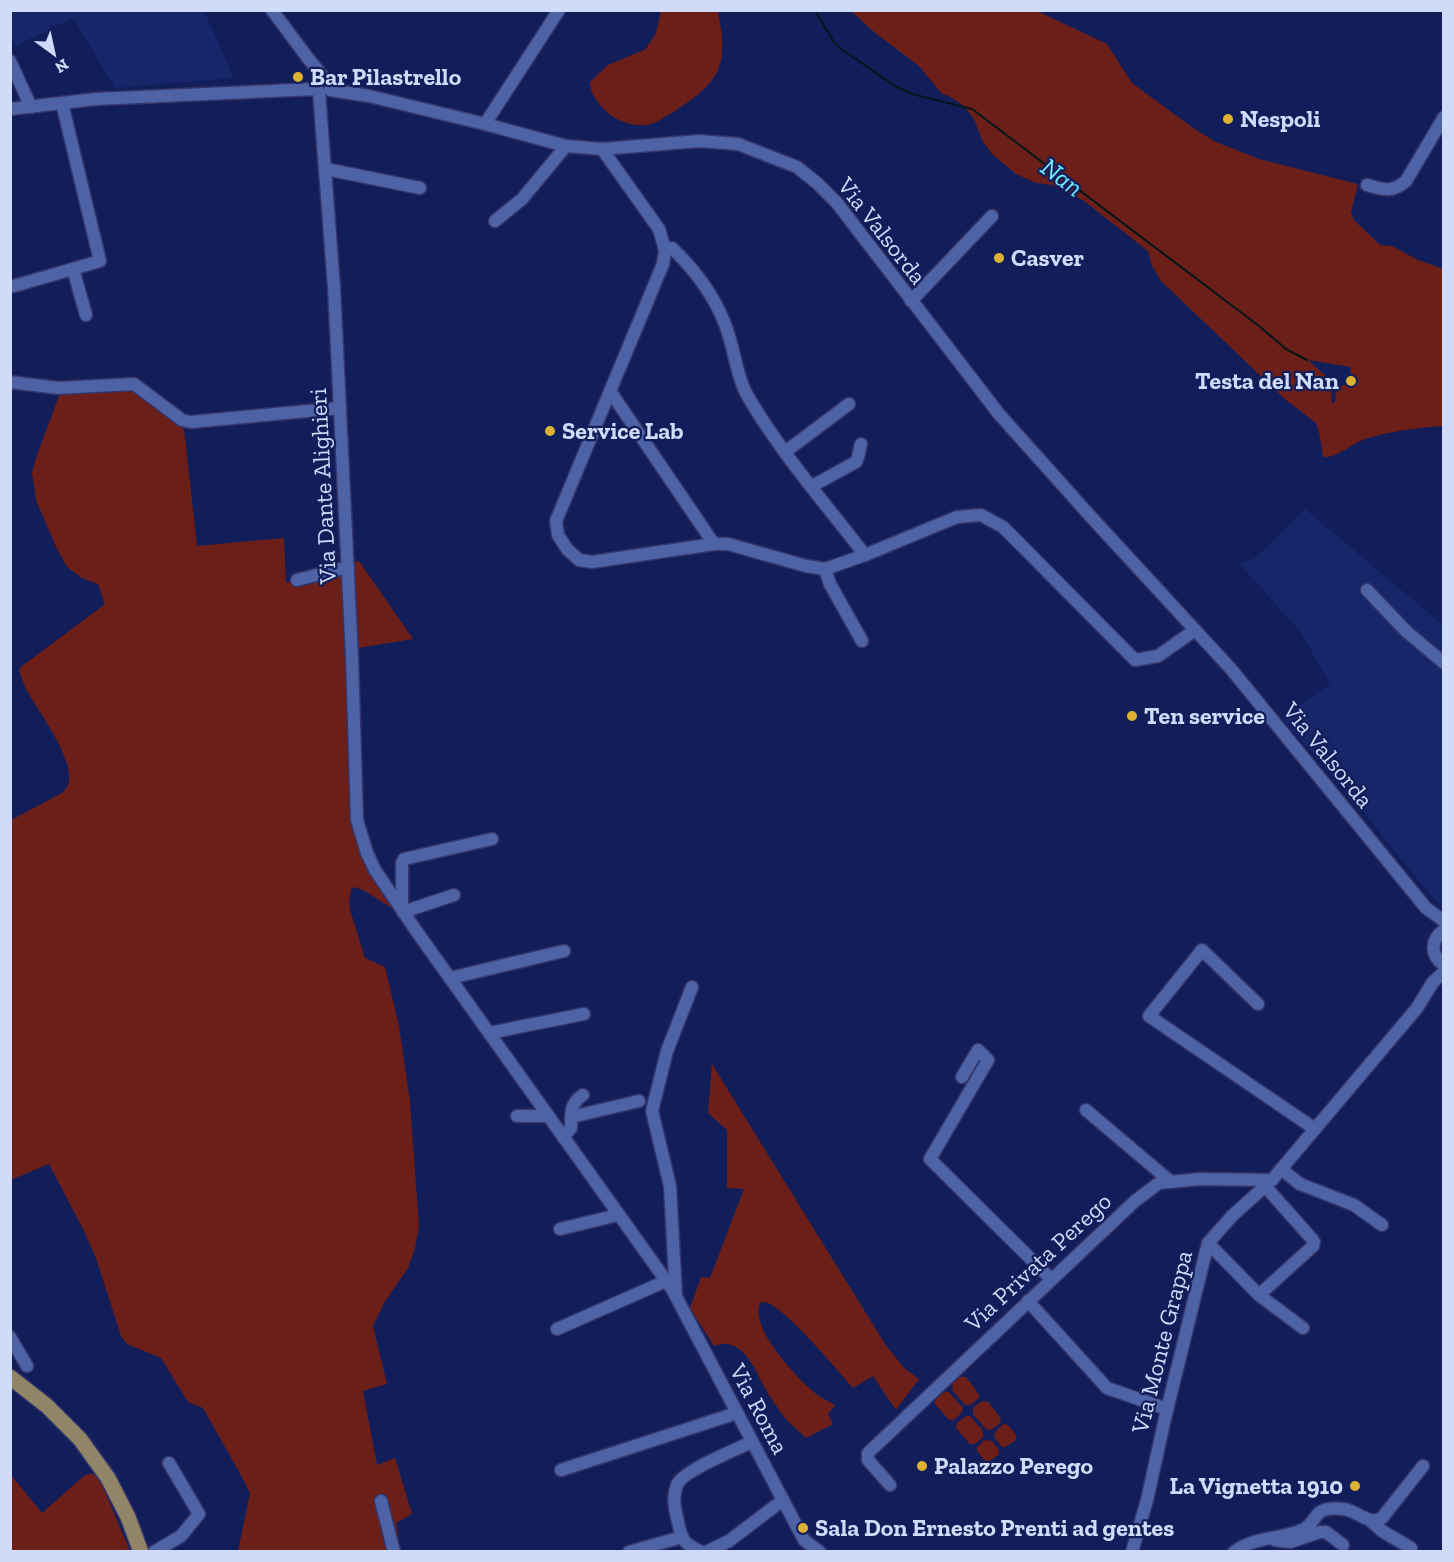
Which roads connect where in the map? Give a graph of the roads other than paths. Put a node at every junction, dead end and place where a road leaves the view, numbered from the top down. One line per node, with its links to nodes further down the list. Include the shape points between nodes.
1 (272, 10): 4 (street, via 307,57)
2 (559, 10): 9 (street)
3 (10, 61): 6 (street)
4 (323, 87): 5 (street); 9 (street, Via Valsorda); 12 (street, Via Dante Alighieri, via 321,116)
5 (62, 103): 6 (street); 18 (street, via 100,261)
6 (31, 107): 7 (street)
7 (10, 109)
8 (1443, 117): 13 (street, via 1406,181 1391,190)
9 (485, 124): 10 (street, Via Valsorda)
10 (566, 147): 11 (street, Via Valsorda); 16 (street, via 522,199)
11 (602, 149): 17 (street, via 659,229); 20 (street, Via Valsorda, via 699,141 738,144 797,167 837,203)
12 (326, 169): 14 (street); 25 (street, Via Dante Alighieri)
13 (1367, 185)
14 (420, 188)
15 (992, 216): 20 (street)
16 (495, 221)
17 (665, 250): 23 (street, via 663,264); 27 (street, via 672,248 684,260 717,304 744,390)
18 (73, 269): 19 (street); 21 (street)
19 (14, 286)
20 (911, 301): 35 (street, Via Valsorda, via 999,414)
21 (86, 315)
22 (10, 382): 25 (street, via 58,388 134,384 182,420 191,422)
23 (610, 391): 29 (street); 29 (street, via 556,521 558,535 567,549 579,560 592,562)
24 (849, 404): 27 (street)
25 (340, 408): 31 (street, Via Dante Alighieri)
26 (861, 444): 28 (street, via 856,462)
27 (785, 452): 28 (street)
28 (812, 486): 30 (street)
29 (714, 544): 32 (street, via 728,544)
30 (865, 555): 32 (street); 35 (street, via 957,517 981,515 1003,527 1135,660 1158,656)
31 (348, 567): 33 (street); 39 (street, Via Dante Alighieri, via 357,820)
32 (825, 569): 36 (street)
33 (297, 580)
34 (1367, 590): 37 (street)
35 (1195, 630): 41 (street, Via Valsorda)
36 (862, 641)
37 (1443, 663)
38 (492, 839): 42 (street, via 404,859)
39 (367, 853): 42 (street, Via Roma)
40 (454, 895): 42 (street)
41 (1426, 908): 43 (street, Via Valsorda); 45 (street, Via Valsorda)
42 (403, 911): 49 (street, Via Roma)
43 (1443, 921)
44 (1443, 930): 45 (street)
45 (1434, 940): 47 (street, Via Valsorda)
46 (564, 951): 49 (street)
47 (1440, 962): 50 (street, Via Monte Grappa)
48 (1443, 972): 50 (street, Via Monte Grappa)
49 (450, 978): 54 (street, Via Roma)
50 (1433, 982): 62 (street, Via Monte Grappa, via 1420,1004)
51 (692, 987): 74 (street, via 667,1051 652,1111 670,1186)
52 (1258, 1004): 62 (street, via 1202,950 1149,1016)
53 (584, 1014): 54 (street)
54 (489, 1033): 60 (street, Via Roma)
55 (962, 1077): 71 (street, via 978,1050 988,1060 930,1159)
56 (583, 1095): 61 (street, via 571,1108)
57 (639, 1101): 61 (street)
58 (1086, 1110): 65 (street)
59 (517, 1116): 60 (street)
60 (548, 1116): 63 (street, Via Roma)
61 (571, 1117): 63 (street, via 571,1128)
62 (1315, 1129): 64 (street, Via Monte Grappa)
63 (563, 1137): 67 (street, Via Roma)
64 (1281, 1169): 66 (street, Via Monte Grappa); 68 (street, via 1300,1184 1354,1205)
65 (1171, 1182): 66 (street, Via Privata Perego, via 1200,1179); 71 (street, Via Privata Perego, via 1159,1183 1134,1201)
66 (1268, 1183): 70 (street, Via Monte Grappa); 73 (street, via 1314,1242)
67 (618, 1215): 69 (street); 72 (street, Via Roma)
68 (1382, 1225)
69 (560, 1230)
70 (1208, 1243): 73 (street); 81 (street, Via Monte Grappa)
71 (1051, 1279): 75 (street, Via Privata Perego)
72 (666, 1281): 74 (street, Via Roma); 77 (street)
73 (1258, 1295): 76 (street)
74 (676, 1296): 82 (street, Via Roma)
75 (1028, 1301): 81 (street, via 1107,1388); 87 (street, Via Privata Perego, via 868,1454 868,1460)
76 (1303, 1328)
77 (557, 1329)
78 (10, 1337): 79 (street)
79 (27, 1366)
80 (10, 1377): 95 (main road, via 48,1406 80,1439 108,1478 129,1517)
81 (1167, 1409): 101 (street, Via Monte Grappa)
82 (737, 1413): 83 (street, Via Roma); 86 (street)
83 (752, 1442): 88 (street, Via Roma); 91 (street, via 694,1469 677,1482 673,1501)
84 (169, 1463): 96 (street, via 200,1514 182,1536)
85 (1423, 1466): 90 (street, via 1382,1518)
86 (561, 1470)
87 (890, 1485)
88 (783, 1500): 99 (street, via 729,1541); 100 (street, Via Roma, via 804,1540)
89 (381, 1502): 97 (street)
90 (1371, 1521): 92 (street, via 1346,1509 1334,1509 1320,1512 1304,1529); 94 (street)
91 (682, 1537): 98 (street); 99 (street, via 688,1546)
92 (1268, 1539): 93 (street, via 1290,1542 1326,1532); 102 (street)
93 (1343, 1545)
94 (1411, 1548)
95 (141, 1551)
96 (154, 1551)
97 (394, 1551)
98 (629, 1551)
99 (704, 1551)
100 (820, 1551)
101 (1132, 1551)
102 (1234, 1551)

